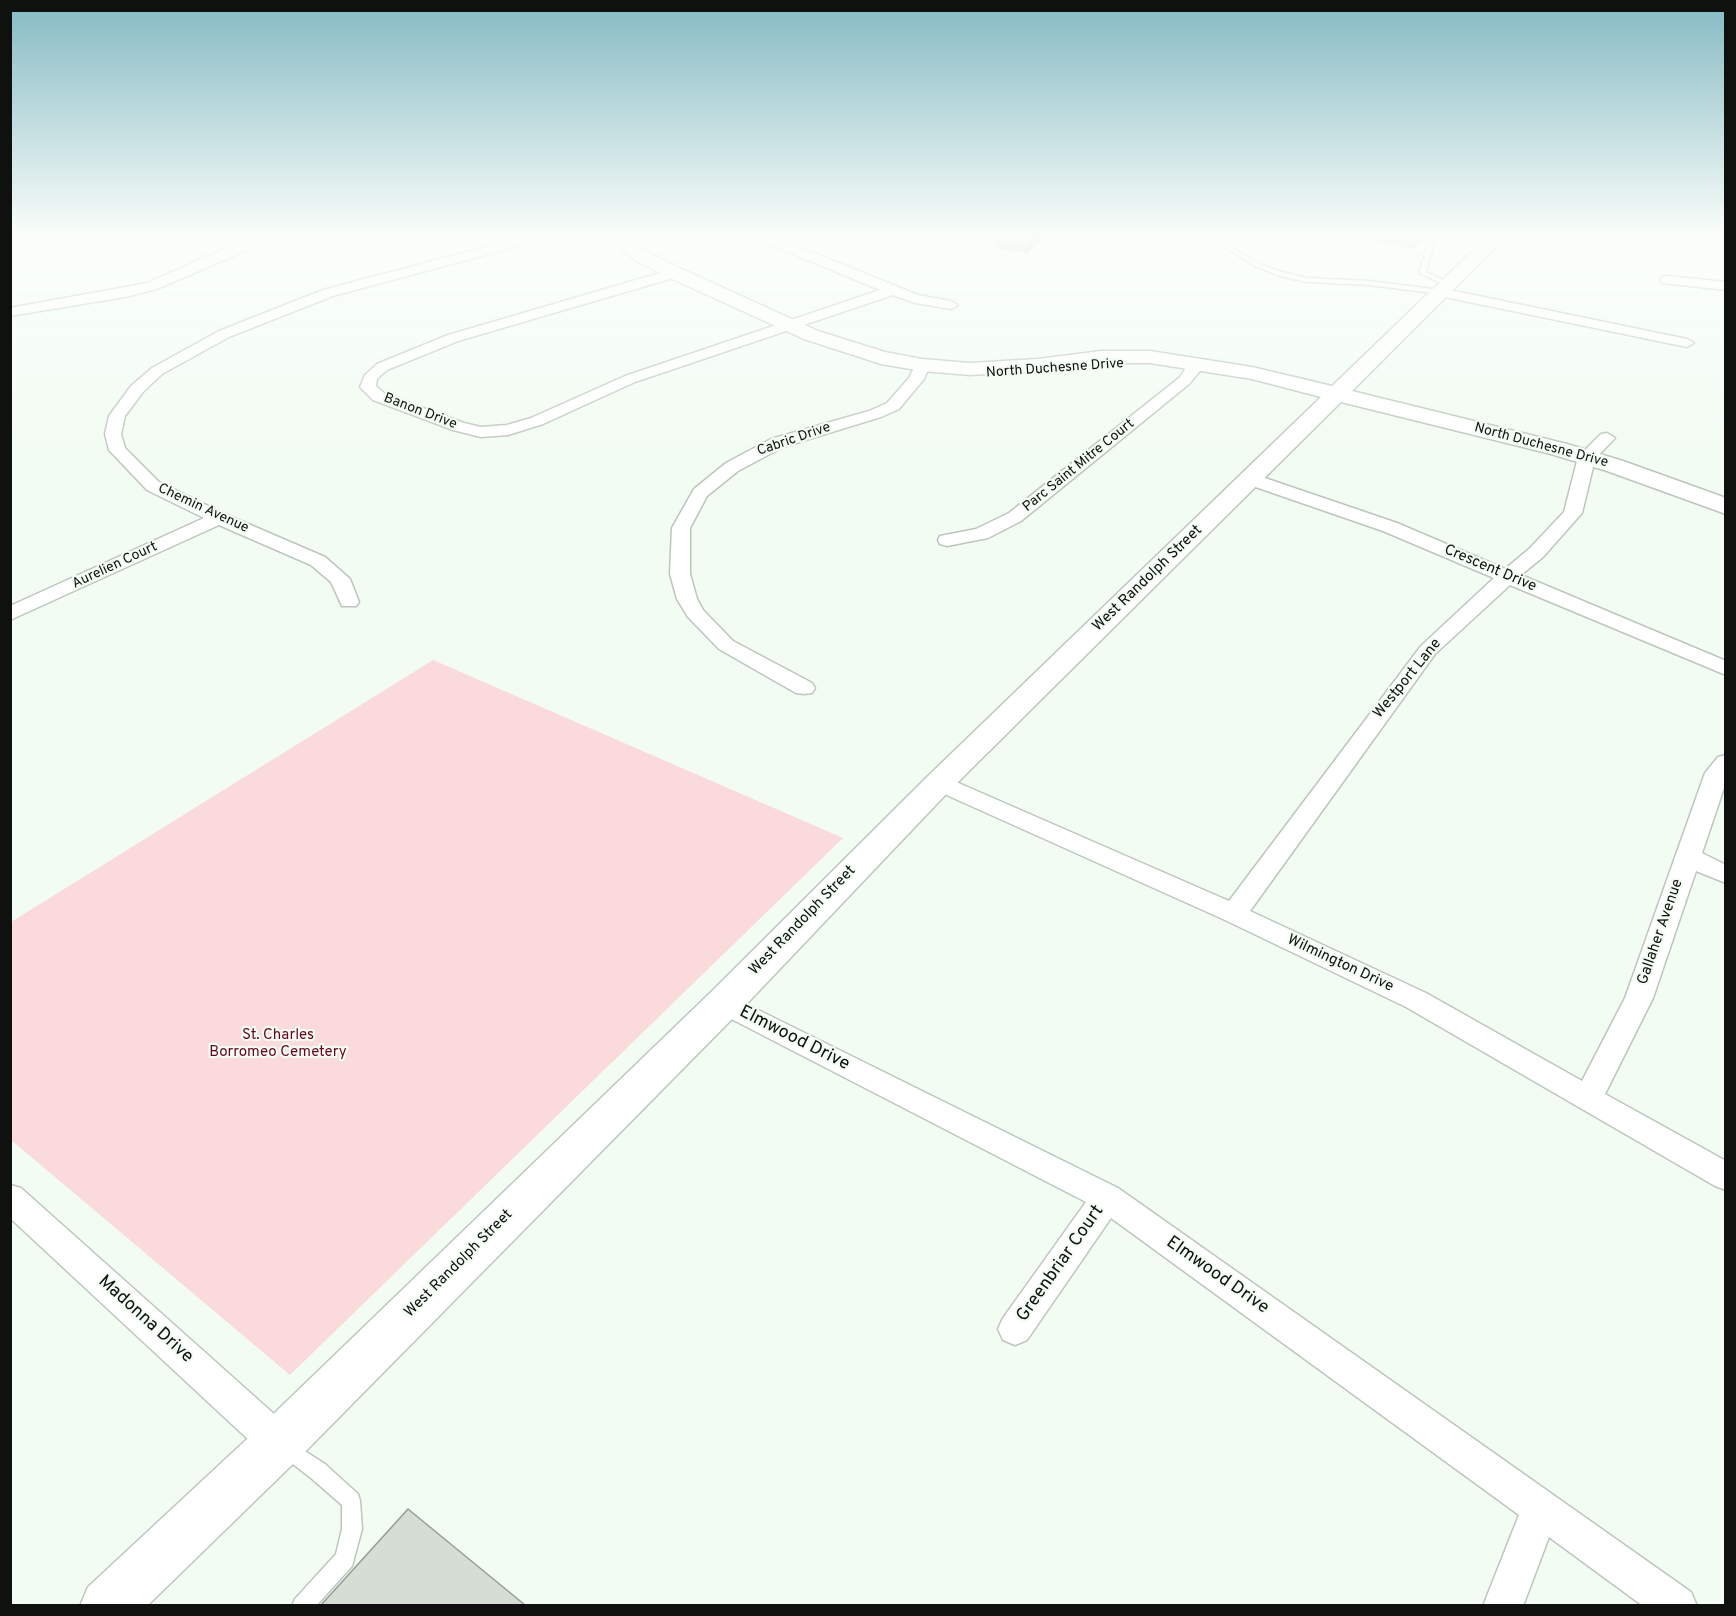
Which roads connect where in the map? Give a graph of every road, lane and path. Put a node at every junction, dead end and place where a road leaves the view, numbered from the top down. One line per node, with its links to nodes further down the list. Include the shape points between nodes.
1 (282, 311): 16 (street, Chemin Avenue, via 195,348 147,379 117,416 113,434 117,450 153,486)
2 (543, 311): 7 (street, Banon Drive, via 453,338 382,368 370,378 368,387 379,397 459,427 481,432 508,430 528,425 630,379)
3 (751, 311): 7 (street, North Duchesne Drive)
4 (828, 311): 7 (street)
5 (1420, 311): 11 (street, West Randolph Street)
6 (1547, 311): 8 (street)
7 (783, 326): 10 (street, North Duchesne Drive, via 846,357 890,368)
8 (1687, 343)
9 (1185, 364): 10 (street, North Duchesne Drive, via 1101,364 1009,374); 11 (street, North Duchesne Drive, via 1252,373); 17 (street, Parc Saint Mitre Court, via 1192,371 1185,381 1015,517 981,534)
10 (921, 368): 22 (street, Cabric Drive, via 903,395 886,410 777,443 732,466 700,494 681,528 680,574 696,613 726,645)
11 (1334, 394): 13 (street, North Duchesne Drive); 14 (street, West Randolph Street)
12 (1607, 438): 13 (street)
13 (1587, 457): 15 (street, North Duchesne Drive); 18 (street, Westport Lane, via 1573,513)
14 (1250, 479): 18 (street, Crescent Drive, via 1390,527); 24 (street, West Randolph Street)
15 (1725, 507)
16 (219, 518): 19 (street, Chemin Avenue, via 327,566 340,579); 20 (street, Aurelien Court)
17 (947, 540)
18 (1508, 576): 21 (street, Crescent Drive); 27 (street, Westport Lane, via 1428,650)
19 (349, 602)
20 (10, 614)
21 (1725, 669)
22 (804, 688)
23 (1725, 762): 25 (street, Gallaher Avenue, via 1717,773)
24 (939, 783): 27 (street, Wilmington Drive); 28 (street, West Randolph Street)
25 (1688, 857): 26 (street); 29 (street, Gallaher Avenue, via 1638,998)
26 (1725, 875)
27 (1234, 914): 29 (street, Wilmington Drive, via 1416,1000)
28 (724, 1003): 32 (street, Elmwood Drive); 34 (street, West Randolph Street)
29 (1588, 1098): 30 (street, Wilmington Drive)
30 (1725, 1177)
31 (10, 1198): 34 (street, Madonna Drive)
32 (1107, 1198): 33 (street, Greenbriar Court); 35 (street, Elmwood Drive)
33 (1015, 1329)
34 (279, 1443): 36 (street, West Randolph Street); 37 (lane, via 351,1500 352,1529 345,1559)
35 (1541, 1507): 38 (street); 39 (street, Elmwood Drive)
36 (107, 1605)
37 (302, 1605)
38 (1503, 1605)
39 (1677, 1605)

